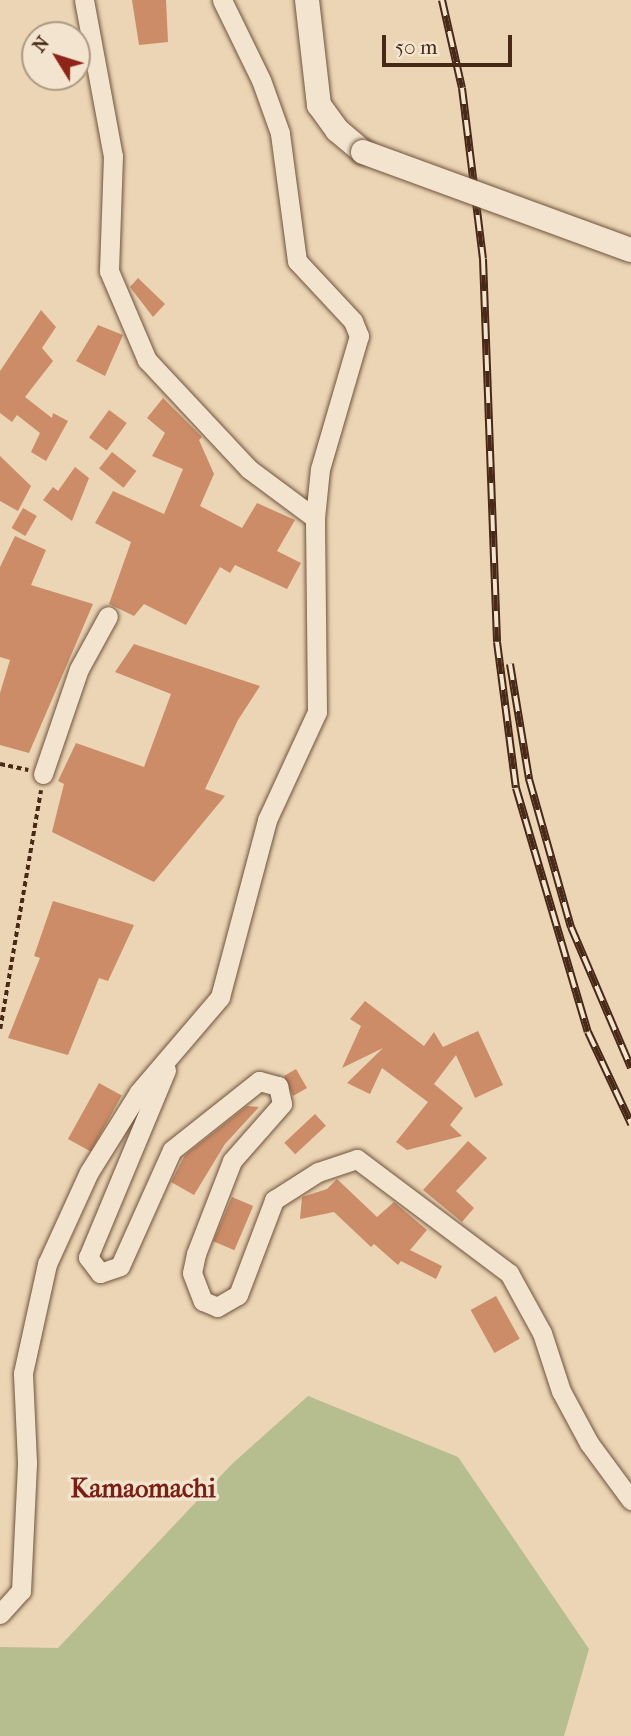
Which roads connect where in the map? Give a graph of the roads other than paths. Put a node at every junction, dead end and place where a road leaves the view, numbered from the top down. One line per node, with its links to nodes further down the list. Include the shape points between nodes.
1 (84, 0): 5 (street, via 113,156 109,271 146,360 249,469)
2 (222, 0): 5 (street, via 261,80 280,133 297,261 353,321 359,336 320,469)
3 (307, 0): 4 (street, bridge, via 319,105 337,130 363,152)
4 (631, 250)
5 (315, 518): 8 (street, via 317,712 267,820 220,998)
6 (108, 616): 7 (street, via 79,669)
7 (43, 774)
8 (177, 1043): 9 (street, via 88,1257 100,1273 120,1266 172,1150 259,1081 278,1086 282,1104 232,1161 195,1254 192,1272 203,1301 217,1307 238,1295 274,1200 318,1172 357,1159 509,1273 542,1332 561,1391 590,1443); 10 (street, via 139,1091 89,1172 47,1264 23,1373 27,1462 21,1591)
9 (631, 1500)
10 (0, 1614)

